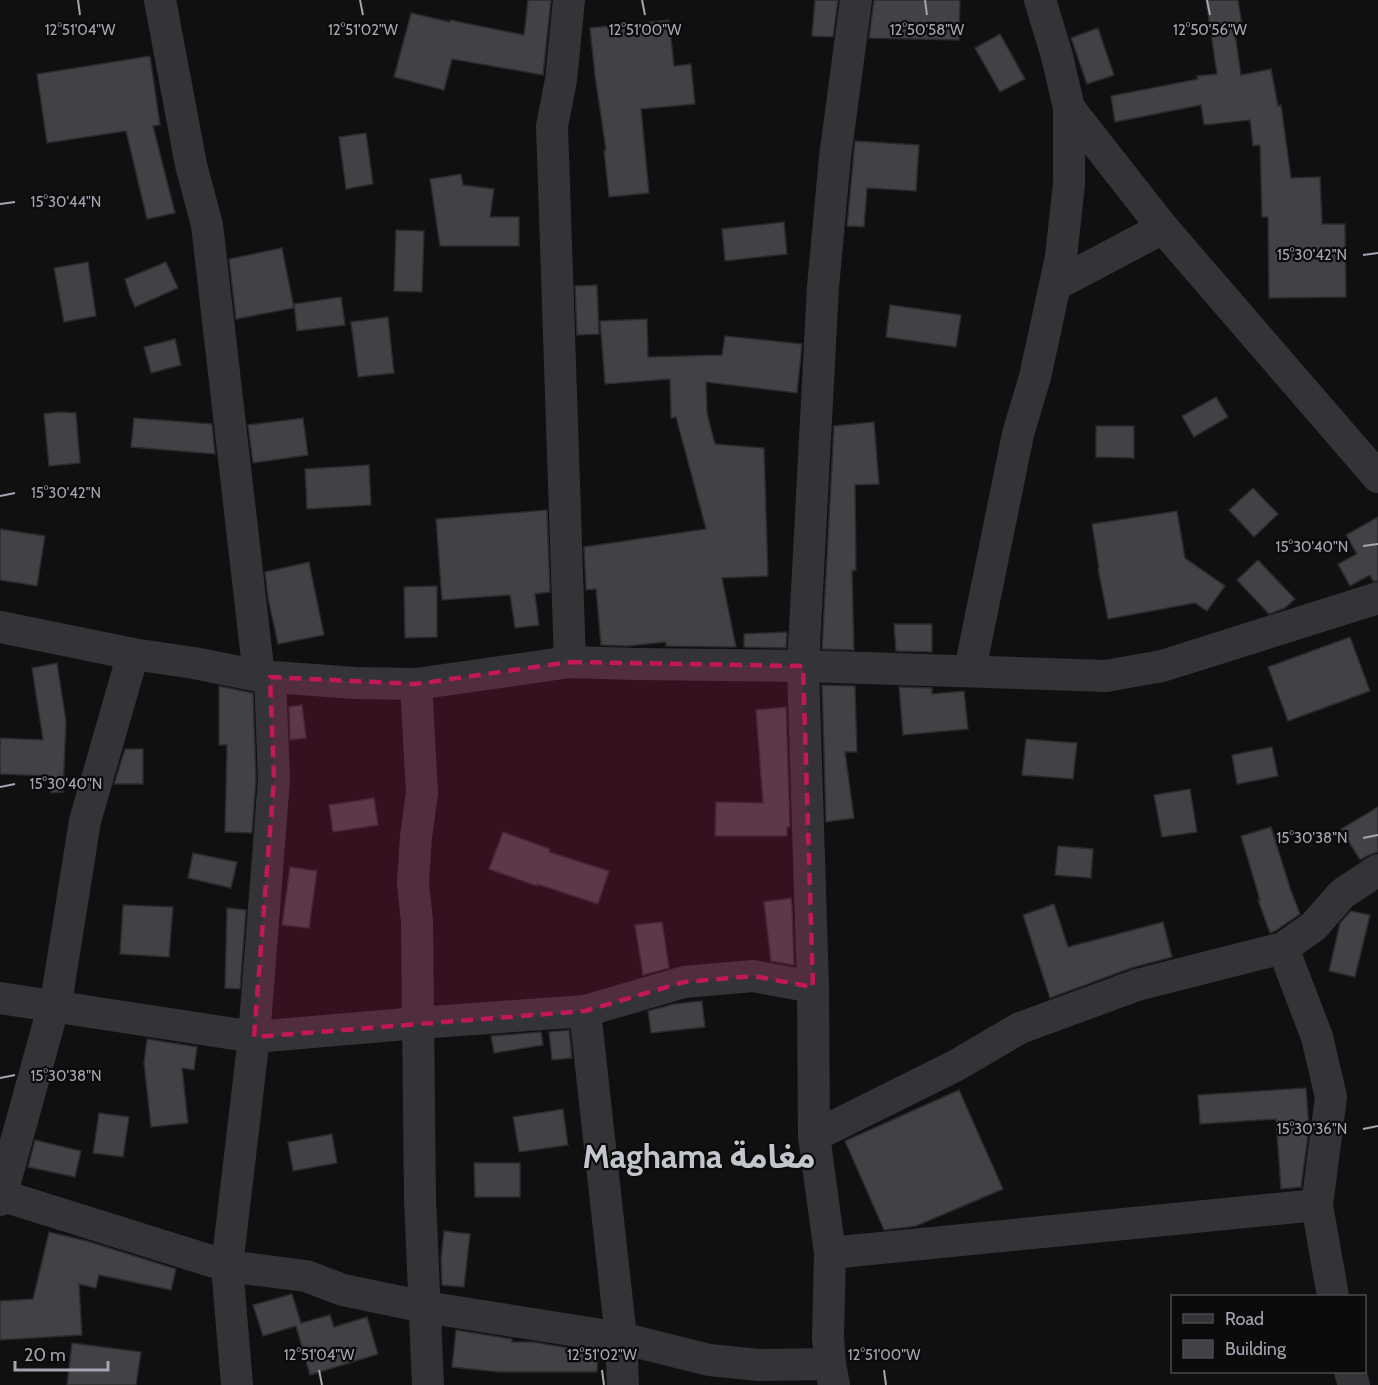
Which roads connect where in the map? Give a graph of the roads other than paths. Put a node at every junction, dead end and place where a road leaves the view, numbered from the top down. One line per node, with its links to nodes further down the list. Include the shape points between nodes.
1 (160, 0): 15 (street, via 191,165 207,225)
2 (569, 0): 12 (street, via 552,126)
3 (856, 0): 13 (street, via 823,287)
4 (1040, 0): 5 (street)
5 (1069, 108): 6 (street); 7 (street, via 1069,184)
6 (1163, 228): 7 (street); 8 (street)
7 (1055, 285): 14 (street, via 1018,434)
8 (1378, 477)
9 (1378, 598): 14 (street, via 1162,666 1106,676)
10 (0, 627): 11 (street)
11 (133, 654): 15 (street); 21 (street, via 85,820)
12 (570, 662): 13 (street); 16 (street)
13 (803, 666): 14 (street); 19 (street)
14 (970, 670)
15 (265, 676): 16 (street); 24 (street, via 274,779)
16 (416, 684): 23 (street, via 422,793 413,883)
17 (1378, 870): 18 (street, via 1342,894 1314,926)
18 (1283, 948): 25 (street, via 1137,985 1020,1028 955,1066); 27 (street, via 1317,1037 1331,1097)
19 (813, 987): 22 (street, via 753,976 684,982); 25 (street)
20 (0, 998): 21 (street)
21 (54, 1005): 24 (street); 26 (street)
22 (585, 1011): 23 (street); 32 (street)
23 (418, 1023): 24 (street); 31 (street)
24 (254, 1037): 29 (street)
25 (814, 1136): 28 (street)
26 (0, 1197): 29 (street)
27 (1317, 1204): 28 (street); 30 (street)
28 (830, 1253): 33 (street, via 828,1337)
29 (227, 1266): 31 (street, via 306,1276 343,1290); 34 (street)
30 (1333, 1295)
31 (425, 1307): 32 (street); 35 (street)
32 (621, 1338): 33 (street, via 709,1360); 36 (street)
33 (832, 1374)
34 (237, 1385)
35 (428, 1385)
36 (623, 1385)

